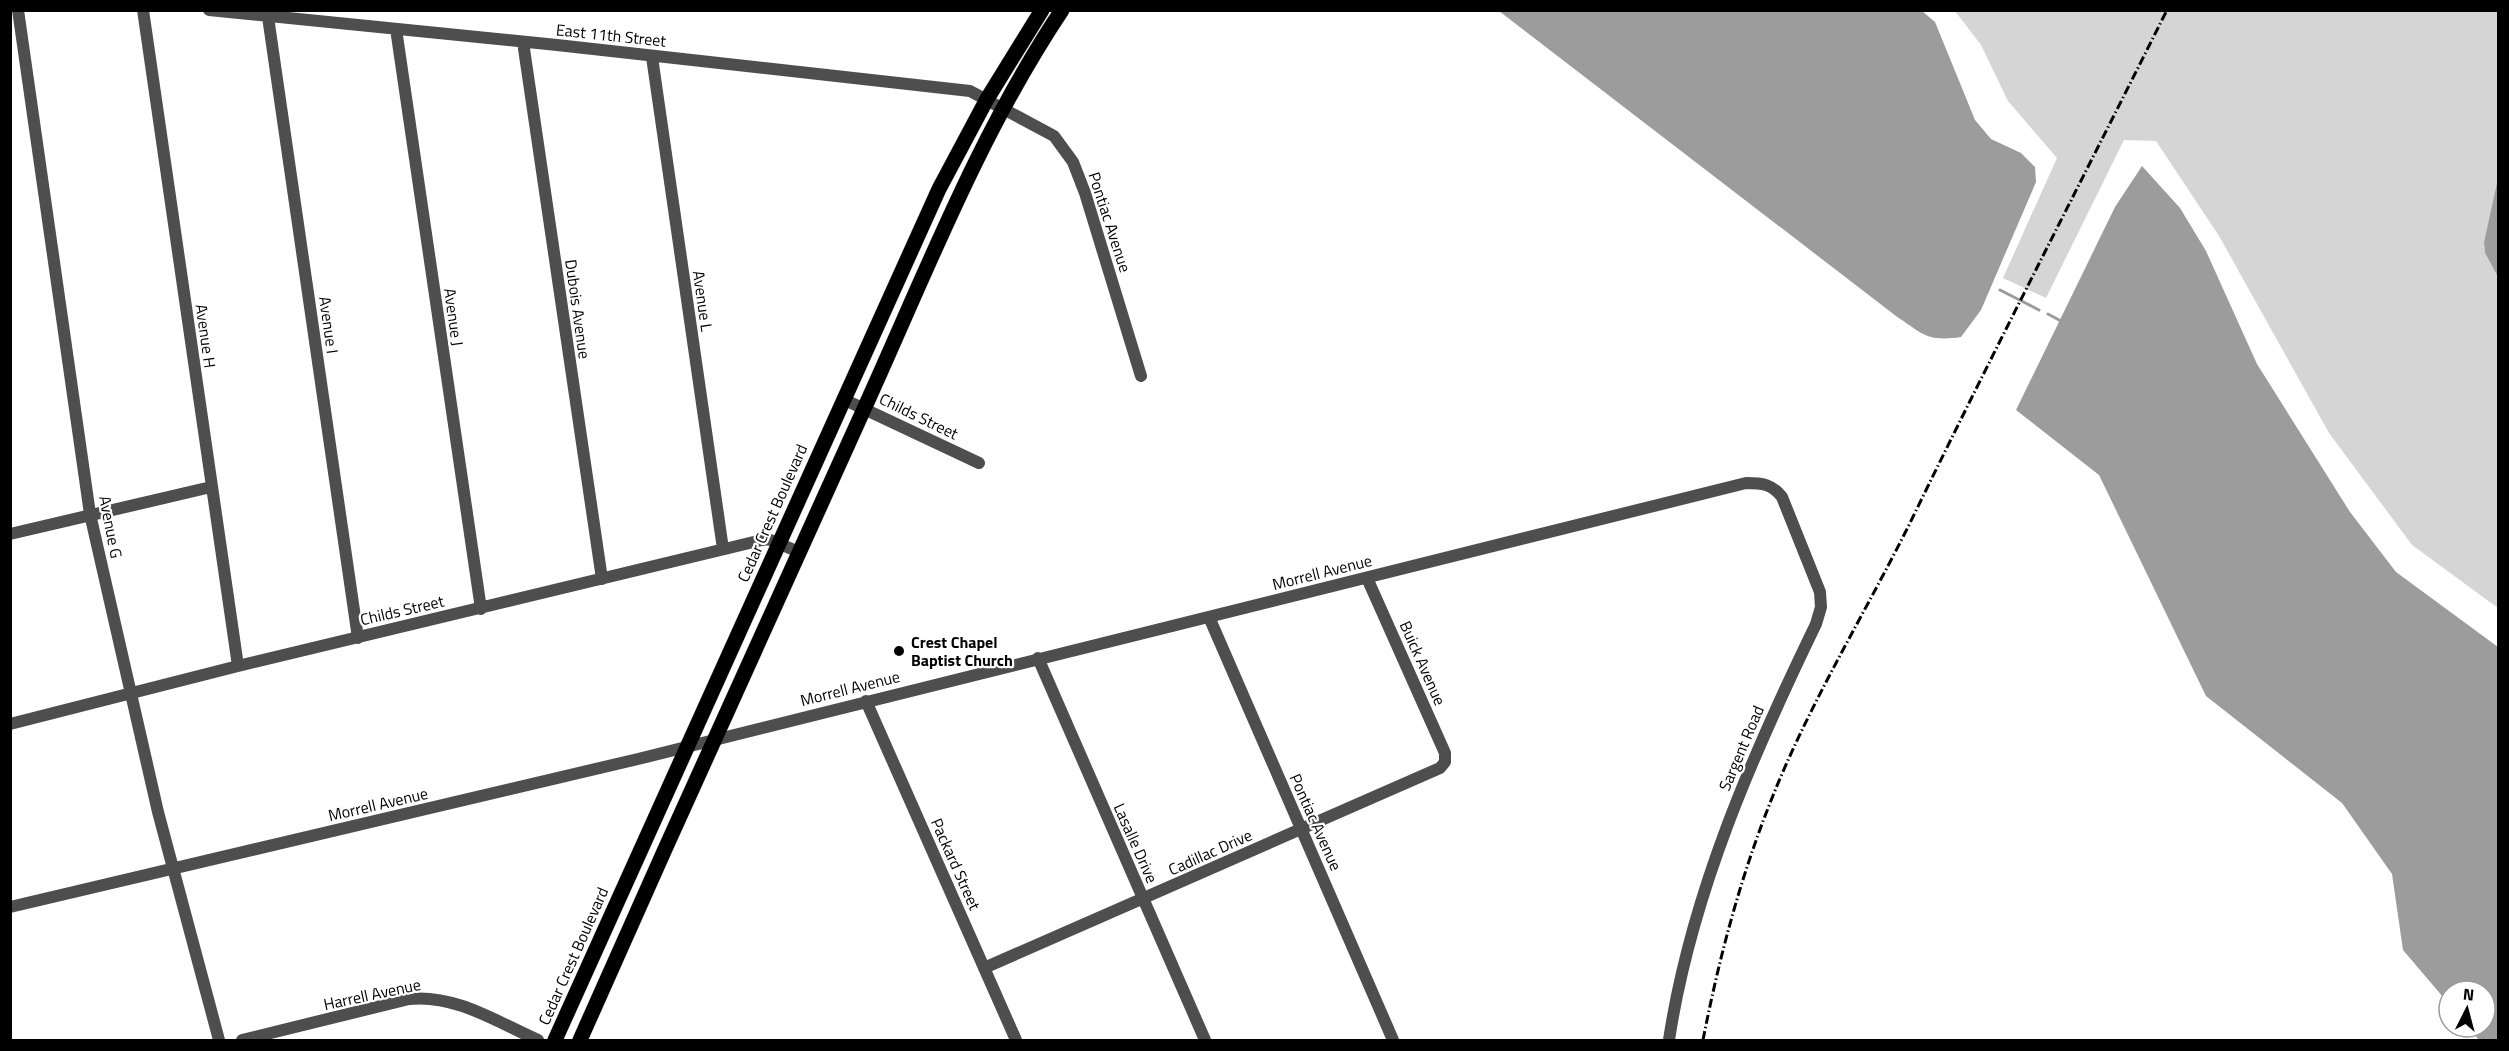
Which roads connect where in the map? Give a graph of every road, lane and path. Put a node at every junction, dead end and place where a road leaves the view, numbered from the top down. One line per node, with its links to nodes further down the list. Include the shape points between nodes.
1 (18, 10): 18 (street, Avenue G)
2 (143, 10): 17 (street, Avenue H)
3 (209, 10): 6 (street, East 11th Street)
4 (1042, 10): 10 (main road, Cedar Crest Boulevard)
5 (1062, 10): 11 (main road)
6 (268, 17): 7 (street, East 11th Street); 27 (street, Avenue I)
7 (396, 29): 8 (street, East 11th Street); 25 (street, Avenue J)
8 (523, 42): 9 (street, East 11th Street); 24 (street, Dubois Avenue)
9 (651, 57): 10 (street, East 11th Street, via 933,86 970,91); 21 (street, Avenue L)
10 (987, 99): 11 (street, East 11th Street); 13 (main road, Cedar Crest Boulevard, via 939,189)
11 (1004, 110): 12 (street, Pontiac Avenue, via 1054,136 1073,162); 14 (main road, via 954,208)
12 (1141, 376)
13 (843, 399): 14 (street, Childs Street); 20 (main road, Cedar Crest Boulevard)
14 (865, 408): 15 (street, Childs Street); 22 (main road)
15 (980, 463)
16 (1766, 484): 23 (street, Morrell Avenue, via 1746,483); 49 (street, Sargent Road, via 1782,497 1816,578 1821,607 1738,796 1681,978)
17 (212, 487): 18 (street); 29 (street, Avenue H)
18 (90, 514): 19 (street); 30 (street, Avenue G)
19 (10, 534)
20 (779, 543): 21 (street, Childs Street, via 762,540); 22 (street, Childs Street); 34 (main road, Cedar Crest Boulevard)
21 (723, 549): 24 (street, Childs Street)
22 (799, 552): 33 (main road)
23 (1367, 578): 26 (street, Morrell Avenue); 35 (street, Buick Avenue)
24 (602, 579): 25 (street, Childs Street)
25 (481, 609): 27 (street, Childs Street)
26 (1209, 617): 28 (street, Morrell Avenue); 36 (street, Pontiac Avenue)
27 (358, 638): 29 (street, Childs Street)
28 (1038, 658): 31 (street, Morrell Avenue); 38 (street, Lasalle Drive)
29 (238, 666): 30 (street, Childs Street)
30 (130, 694): 32 (street, Childs Street); 37 (street, Avenue G)
31 (866, 701): 33 (street, Morrell Avenue); 40 (street, Packard Street)
32 (10, 724)
33 (716, 738): 34 (street, Morrell Avenue); 45 (main road)
34 (687, 746): 37 (street, Morrell Avenue); 44 (main road, Cedar Crest Boulevard)
35 (1446, 762): 36 (street, Cadillac Drive)
36 (1301, 829): 38 (street, Cadillac Drive); 48 (street, Pontiac Avenue)
37 (175, 870): 39 (street, Morrell Avenue); 41 (street, Avenue G)
38 (1143, 900): 40 (street, Cadillac Drive); 47 (street, Lasalle Drive)
39 (10, 907)
40 (984, 968): 46 (street, Packard Street)
41 (219, 1041)
42 (242, 1041): 43 (street, Harrell Avenue, via 426,998 454,1002)
43 (538, 1041)
44 (555, 1041)
45 (580, 1041)
46 (1016, 1041)
47 (1205, 1041)
48 (1393, 1041)
49 (1669, 1041)

